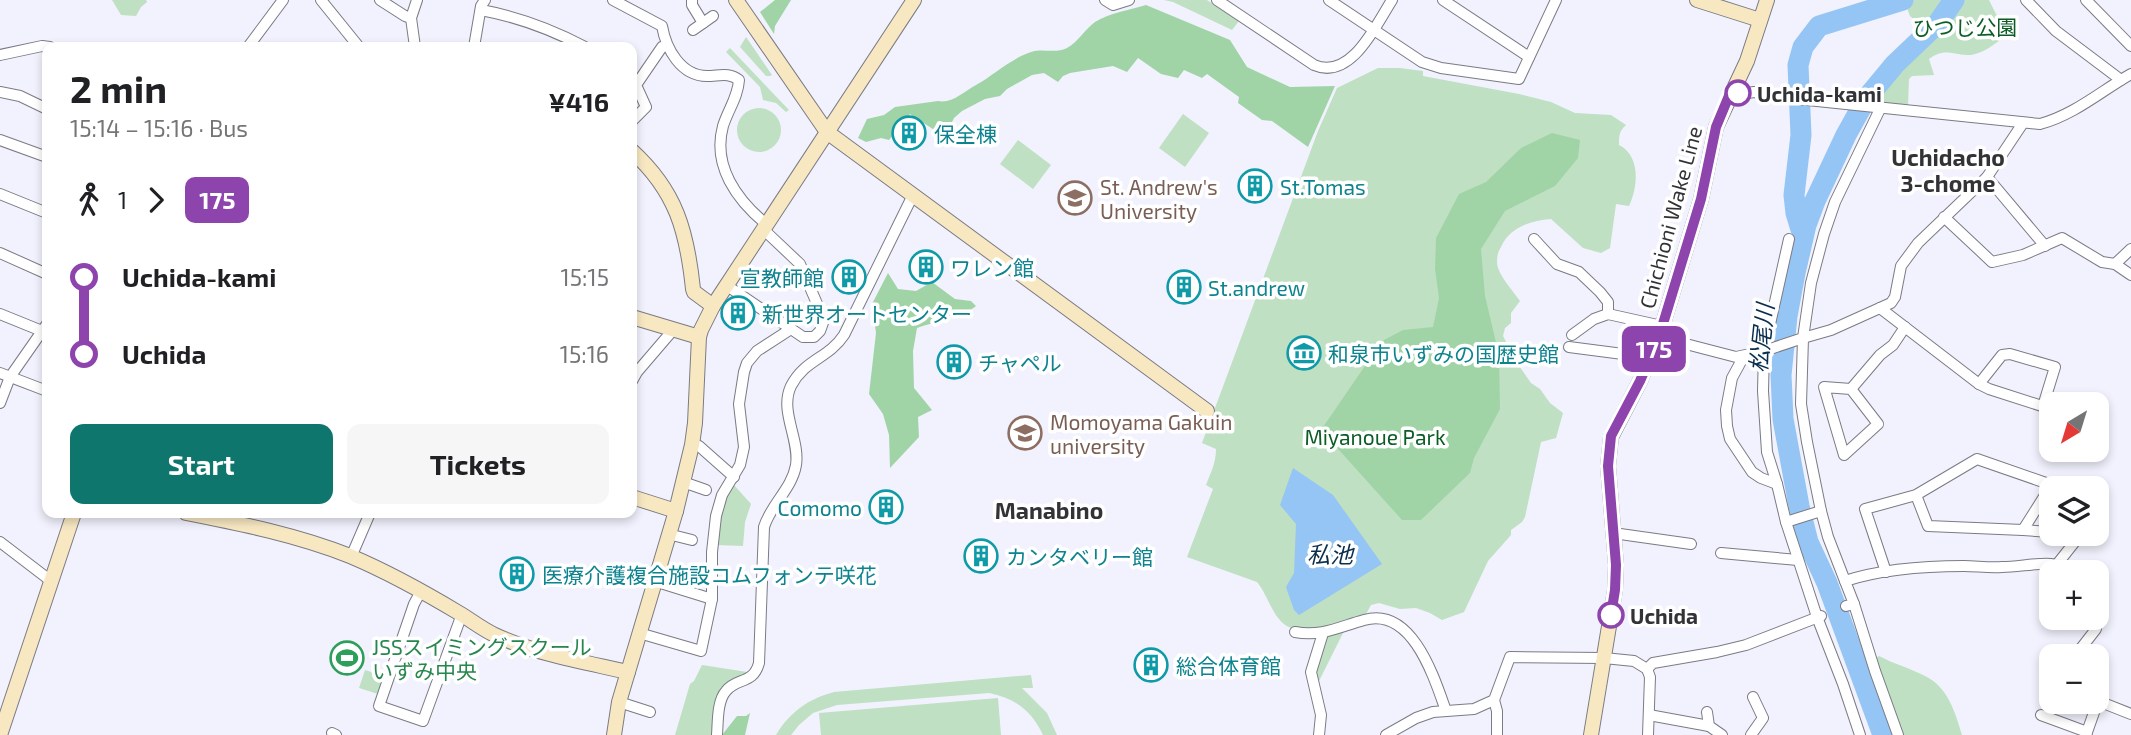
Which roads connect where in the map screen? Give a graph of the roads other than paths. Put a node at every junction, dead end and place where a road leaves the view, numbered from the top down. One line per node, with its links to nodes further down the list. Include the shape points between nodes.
1 (283, 0): 25 (street)
2 (321, 0): 26 (street)
3 (380, 0): 21 (street)
4 (417, 0): 21 (street)
5 (613, 0): 31 (street, via 662,26)
6 (692, 0): 24 (street, via 708,19)
7 (736, 0): 44 (street)
8 (914, 0): 44 (street)
9 (1105, 0): 10 (street, via 1113,5)
10 (1129, 0)
11 (1217, 0): 23 (street, via 1322,69 1347,62)
12 (1329, 0): 23 (street)
13 (1392, 0): 23 (street)
14 (1443, 0): 34 (street)
15 (1556, 0): 34 (street)
16 (1697, 0): 22 (street)
17 (1768, 0): 22 (street, Chichioni Wake Line)
18 (2026, 0): 36 (street, via 2056,31)
19 (2086, 0): 32 (street)
20 (483, 5): 28 (street); 29 (street)
21 (411, 18): 27 (street)
22 (1760, 20): 38 (street, Chichioni Wake Line)
23 (1373, 29): 34 (street, via 1422,62 1441,68 1519,79)
24 (693, 30)
25 (253, 42)
26 (355, 42)
27 (414, 42)
28 (475, 42)
29 (576, 42)
30 (42, 46): 33 (street)
31 (667, 46): 35 (street); 53 (street, via 680,64 696,74 725,74 739,80 723,125 721,157 726,177)
32 (2131, 46)
33 (0, 55)
34 (1529, 57)
35 (637, 74)
36 (2126, 77): 43 (street, via 2053,121)
37 (637, 87): 42 (street, via 646,107)
38 (1731, 91): 41 (street); 73 (street, Chichioni Wake Line, via 1716,127 1701,199)
39 (0, 92): 40 (street)
40 (42, 106)
41 (1878, 107): 43 (street); 76 (street, via 1832,213)
42 (637, 116)
43 (2023, 123): 48 (street)
44 (827, 132): 50 (street); 53 (street)
45 (0, 139): 46 (street)
46 (42, 155)
47 (637, 156): 63 (street, via 674,205 685,237 694,292)
48 (1987, 177): 52 (street); 56 (street)
49 (0, 194): 51 (street)
50 (913, 195): 89 (street); 148 (street, via 844,335 834,348 806,365 788,393 796,464 764,527 759,663 751,677 724,694)
51 (42, 211)
52 (1944, 217): 56 (street, via 1993,262); 64 (street, via 1917,243 1901,266 1895,297)
53 (764, 226): 62 (street); 70 (street, via 800,264 824,320 814,337 803,337)
54 (1534, 239): 66 (street, via 1557,264 1579,272 1600,292 1608,302)
55 (1789, 239): 78 (street)
56 (2045, 246): 59 (street, via 2062,238 2102,262)
57 (2131, 249): 59 (street)
58 (0, 253): 60 (street)
59 (2115, 264): 61 (street)
60 (42, 272)
61 (2131, 275)
62 (726, 285): 63 (street); 70 (street)
63 (713, 306): 75 (street)
64 (1880, 308): 69 (street); 76 (street)
65 (0, 314): 68 (street)
66 (1608, 314): 73 (street); 74 (street)
67 (637, 319): 71 (street)
68 (42, 326)
69 (1905, 327): 83 (street); 85 (street)
70 (791, 329): 91 (street, via 747,363 739,404 744,447)
71 (673, 330): 75 (street); 81 (street)
72 (42, 331): 82 (street)
73 (1661, 332): 79 (street); 80 (street, Chichioni Wake Line)
74 (1572, 335)
75 (699, 337): 90 (street)
76 (1800, 339): 78 (street); 98 (street, via 1801,404)
77 (1569, 347): 80 (street)
78 (1767, 350): 79 (street); 93 (street, via 1766,444)
79 (1744, 356): 93 (street, via 1732,378 1726,410 1730,439 1752,471)
80 (1648, 362): 105 (street, Chichioni Wake Line, via 1611,436 1608,466)
81 (637, 372)
82 (5, 375): 84 (street); 87 (street)
83 (1979, 384): 86 (street, via 2002,355 2010,354 2055,367); 88 (street)
84 (42, 389)
85 (1851, 389): 85 (street, via 1824,387 1844,455 1878,424)
86 (2050, 392)
87 (0, 403)
88 (2039, 405)
89 (1207, 411)
90 (692, 445): 91 (street); 92 (street)
91 (734, 477): 121 (street, via 716,516)
92 (683, 482): 94 (street); 97 (street)
93 (1777, 484): 102 (street)
94 (706, 490)
95 (1916, 495): 103 (street, via 1928,526); 103 (street, via 1977,459 2046,483 2047,492); 116 (street, via 1865,509)
96 (637, 499): 97 (street)
97 (676, 511): 106 (street)
98 (1819, 512): 102 (street); 118 (street)
99 (72, 518): 119 (street)
100 (209, 518): 112 (street, via 284,534)
101 (368, 518): 112 (street)
102 (1787, 521): 113 (street)
103 (2023, 530): 104 (street)
104 (2039, 531)
105 (1613, 533): 109 (street); 129 (street, Chichioni Wake Line, via 1615,590)
106 (668, 534): 107 (street); 117 (street)
107 (692, 540)
108 (0, 542): 119 (street)
109 (1691, 544)
110 (2072, 546): 114 (street)
111 (1721, 553): 113 (street)
112 (351, 557): 120 (street)
113 (1798, 560): 123 (street)
114 (2061, 560)
115 (2039, 565): 116 (street)
116 (1886, 572): 118 (street)
117 (654, 581): 121 (street); 126 (street)
118 (1845, 581): 156 (street)
119 (51, 582): 146 (street)
120 (421, 591): 122 (street); 122 (street, via 379,706 424,721)
121 (712, 599): 126 (street, via 701,652)
122 (462, 614): 131 (street, via 491,633 529,648)
123 (1819, 617): 130 (street, via 1746,645 1653,663); 155 (street)
124 (2095, 630): 128 (street)
125 (1294, 632): 127 (street)
126 (639, 633): 131 (street)
127 (1323, 633): 136 (street, via 1373,618 1394,621 1422,654); 149 (street, via 1311,672 1321,715)
128 (2084, 644)
129 (1604, 658): 130 (street, via 1634,661); 133 (street, via 1510,657); 152 (street, Chichioni Wake Line)
130 (1647, 669): 141 (street)
131 (628, 672): 134 (street)
132 (1753, 697): 145 (street, via 1763,718)
133 (1494, 699): 136 (street, via 1474,709); 151 (street)
134 (619, 702): 137 (street); 147 (street)
135 (2109, 706): 140 (street)
136 (1446, 711): 150 (street, via 1416,718)
137 (650, 712)
138 (1707, 712): 143 (street)
139 (2093, 714): 144 (street)
140 (2131, 714)
141 (1648, 715): 143 (street); 153 (street)
142 (2041, 715): 144 (street)
143 (1709, 726): 154 (street)
144 (2086, 733)
145 (1753, 734)
146 (0, 735)
147 (614, 735)
148 (717, 735)
149 (1319, 735)
150 (1386, 735)
151 (1497, 735)
152 (1591, 735)
153 (1648, 735)
154 (1722, 735)
155 (1860, 735)
156 (1899, 735)

